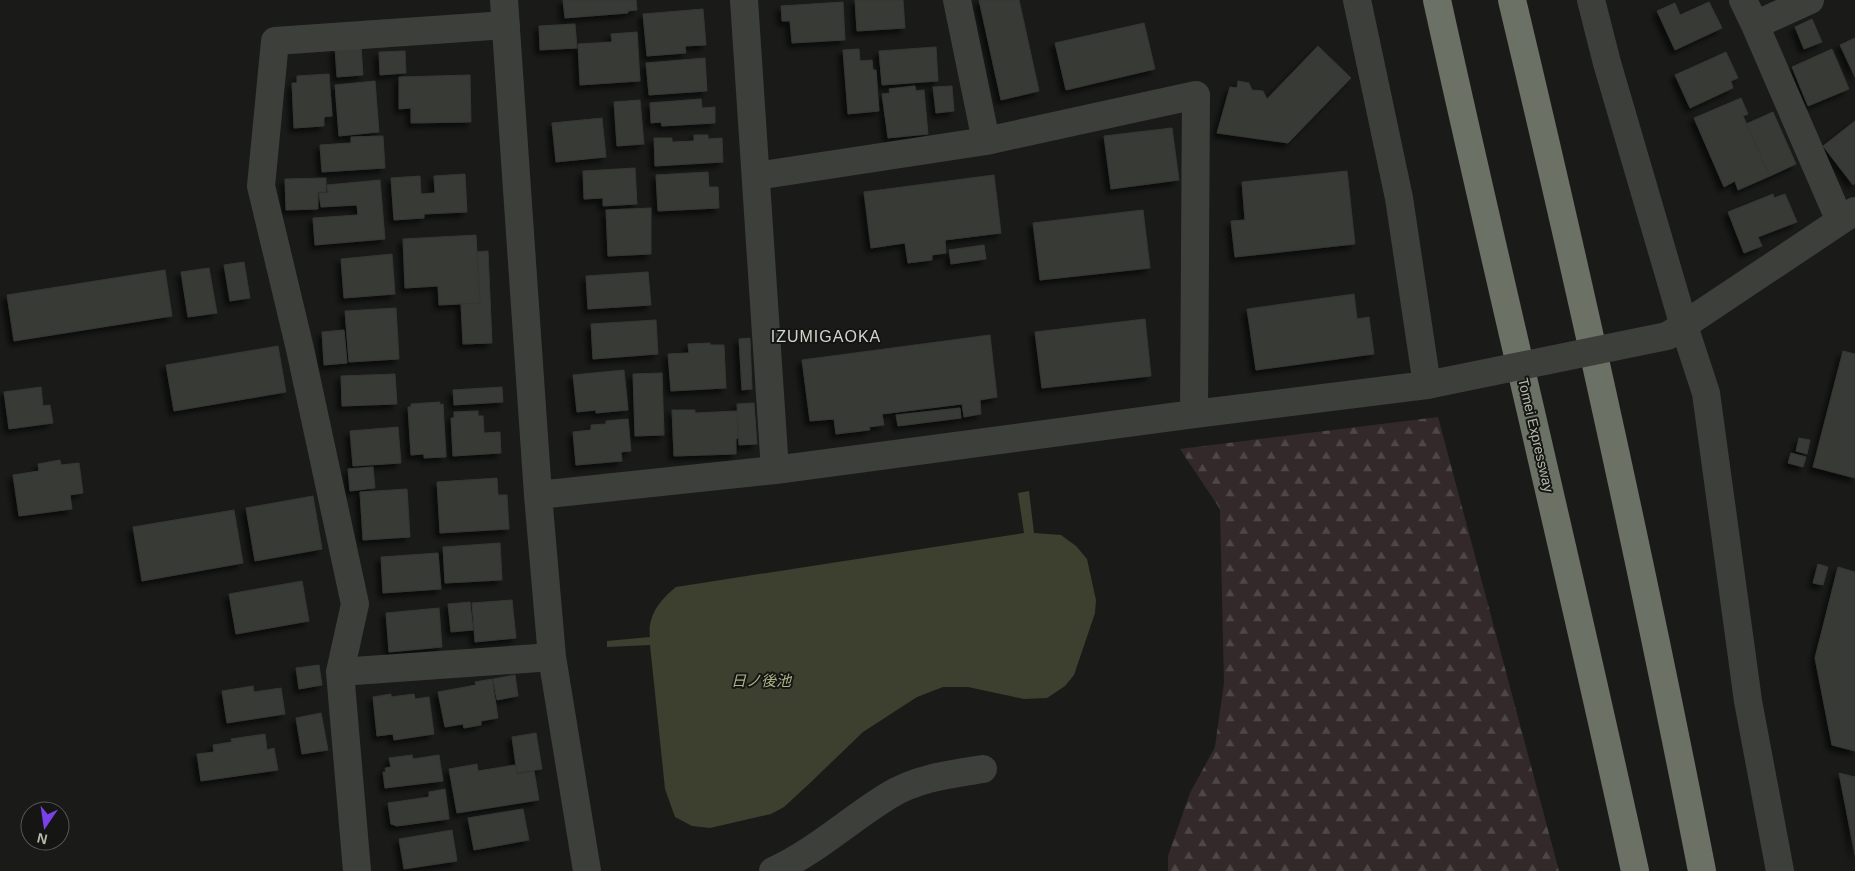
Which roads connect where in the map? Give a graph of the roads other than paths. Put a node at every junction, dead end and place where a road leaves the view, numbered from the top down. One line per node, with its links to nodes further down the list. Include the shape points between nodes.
1 (744, 0): 12 (street)
2 (957, 0): 11 (street)
3 (1357, 0): 15 (street, via 1399,198)
4 (1437, 0): 25 (highway, Tomei Expressway)
5 (1512, 0): 26 (highway, via 1573,255 1664,677)
6 (1591, 0): 14 (street)
7 (1743, 0): 10 (street)
8 (1810, 0): 10 (street)
9 (505, 13): 18 (street); 20 (street, via 275,41 261,186 355,604)
10 (1755, 25): 13 (street)
11 (986, 141): 12 (street); 16 (street, via 1196,95)
12 (756, 176): 17 (street)
13 (1847, 216): 14 (street)
14 (1675, 331): 15 (street, bridge); 27 (street, via 1706,393 1748,701)
15 (1427, 385): 16 (street)
16 (1194, 414): 17 (street)
17 (775, 470): 18 (street)
18 (538, 495): 19 (street)
19 (552, 657): 20 (street); 23 (street)
20 (340, 672): 22 (street)
21 (983, 769): 24 (street, via 938,777 889,795 794,862)
22 (357, 871)
23 (587, 871)
24 (773, 871)
25 (1635, 871)
26 (1702, 871)
27 (1780, 871)

